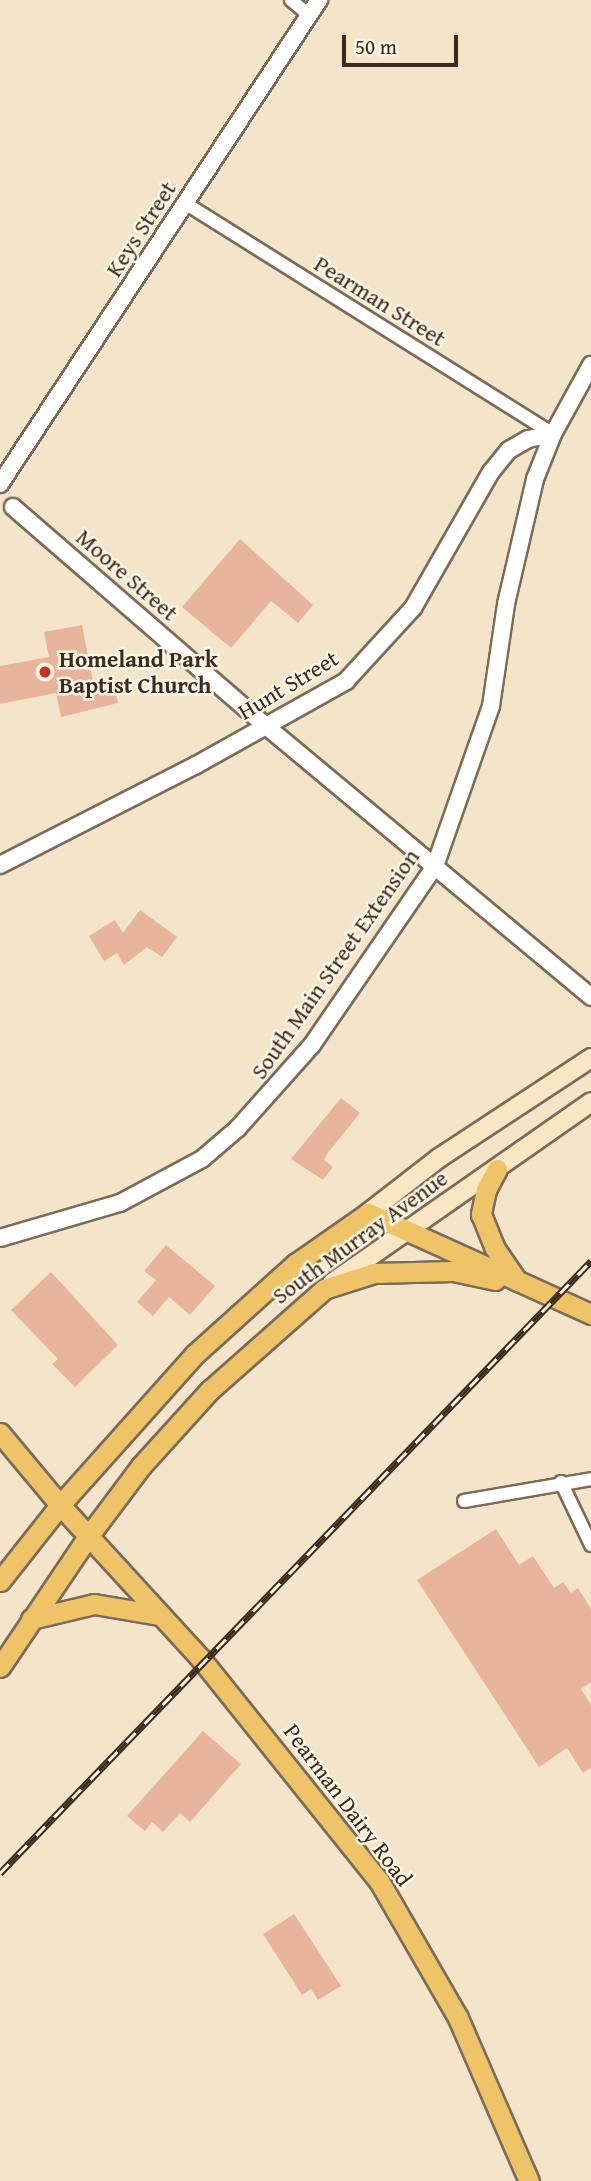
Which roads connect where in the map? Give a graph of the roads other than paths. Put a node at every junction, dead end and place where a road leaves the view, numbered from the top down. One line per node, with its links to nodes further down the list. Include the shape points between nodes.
1 (290, 0): 3 (street)
2 (319, 0): 3 (street, Keys Street)
3 (309, 15): 4 (street, Keys Street)
4 (185, 204): 6 (street, Pearman Street); 7 (street, Keys Street)
5 (591, 365): 6 (street, South Main Street Extension)
6 (553, 434): 9 (street, Hunt Street, via 528,439 509,450 491,472 413,608 364,663 346,681); 11 (street, South Main Street Extension, via 520,534 488,719)
7 (0, 484)
8 (13, 507): 9 (street, Moore Street)
9 (267, 726): 10 (street, Hunt Street); 11 (street, Moore Street)
10 (0, 865)
11 (435, 866): 12 (street, Moore Street); 18 (street, South Main Street Extension, via 312,1045 273,1094 202,1159 120,1203)
12 (591, 997)
13 (591, 1058): 16 (main road, South Murray Avenue, via 439,1158)
14 (591, 1102): 15 (main road, South Murray Avenue)
15 (497, 1170): 17 (main road, South Murray Avenue); 19 (main road, via 485,1190 481,1214 494,1247)
16 (369, 1213): 17 (main road); 26 (main road, South Murray Avenue, via 295,1264 201,1348)
17 (405, 1233): 19 (main road, via 487,1266); 20 (main road, South Murray Avenue)
18 (0, 1238)
19 (520, 1285): 20 (main road, via 453,1271 374,1273); 21 (main road)
20 (324, 1289): 27 (main road, South Murray Avenue, via 210,1390 141,1466)
21 (591, 1314)
22 (0, 1433): 26 (main road, Pearman Dairy Road)
23 (591, 1479): 24 (street)
24 (561, 1482): 25 (street); 28 (street)
25 (464, 1501)
26 (60, 1505): 27 (main road, Pearman Dairy Road); 29 (main road, South Murray Avenue)
27 (87, 1538): 30 (main road, Pearman Dairy Road); 31 (main road, South Murray Avenue)
28 (591, 1545)
29 (0, 1581)
30 (160, 1615): 31 (main road, via 94,1604); 33 (main road, Pearman Dairy Road, via 244,1708 379,1881 458,2018)
31 (31, 1619): 32 (main road, South Murray Avenue)
32 (0, 1667)
33 (529, 2181)

